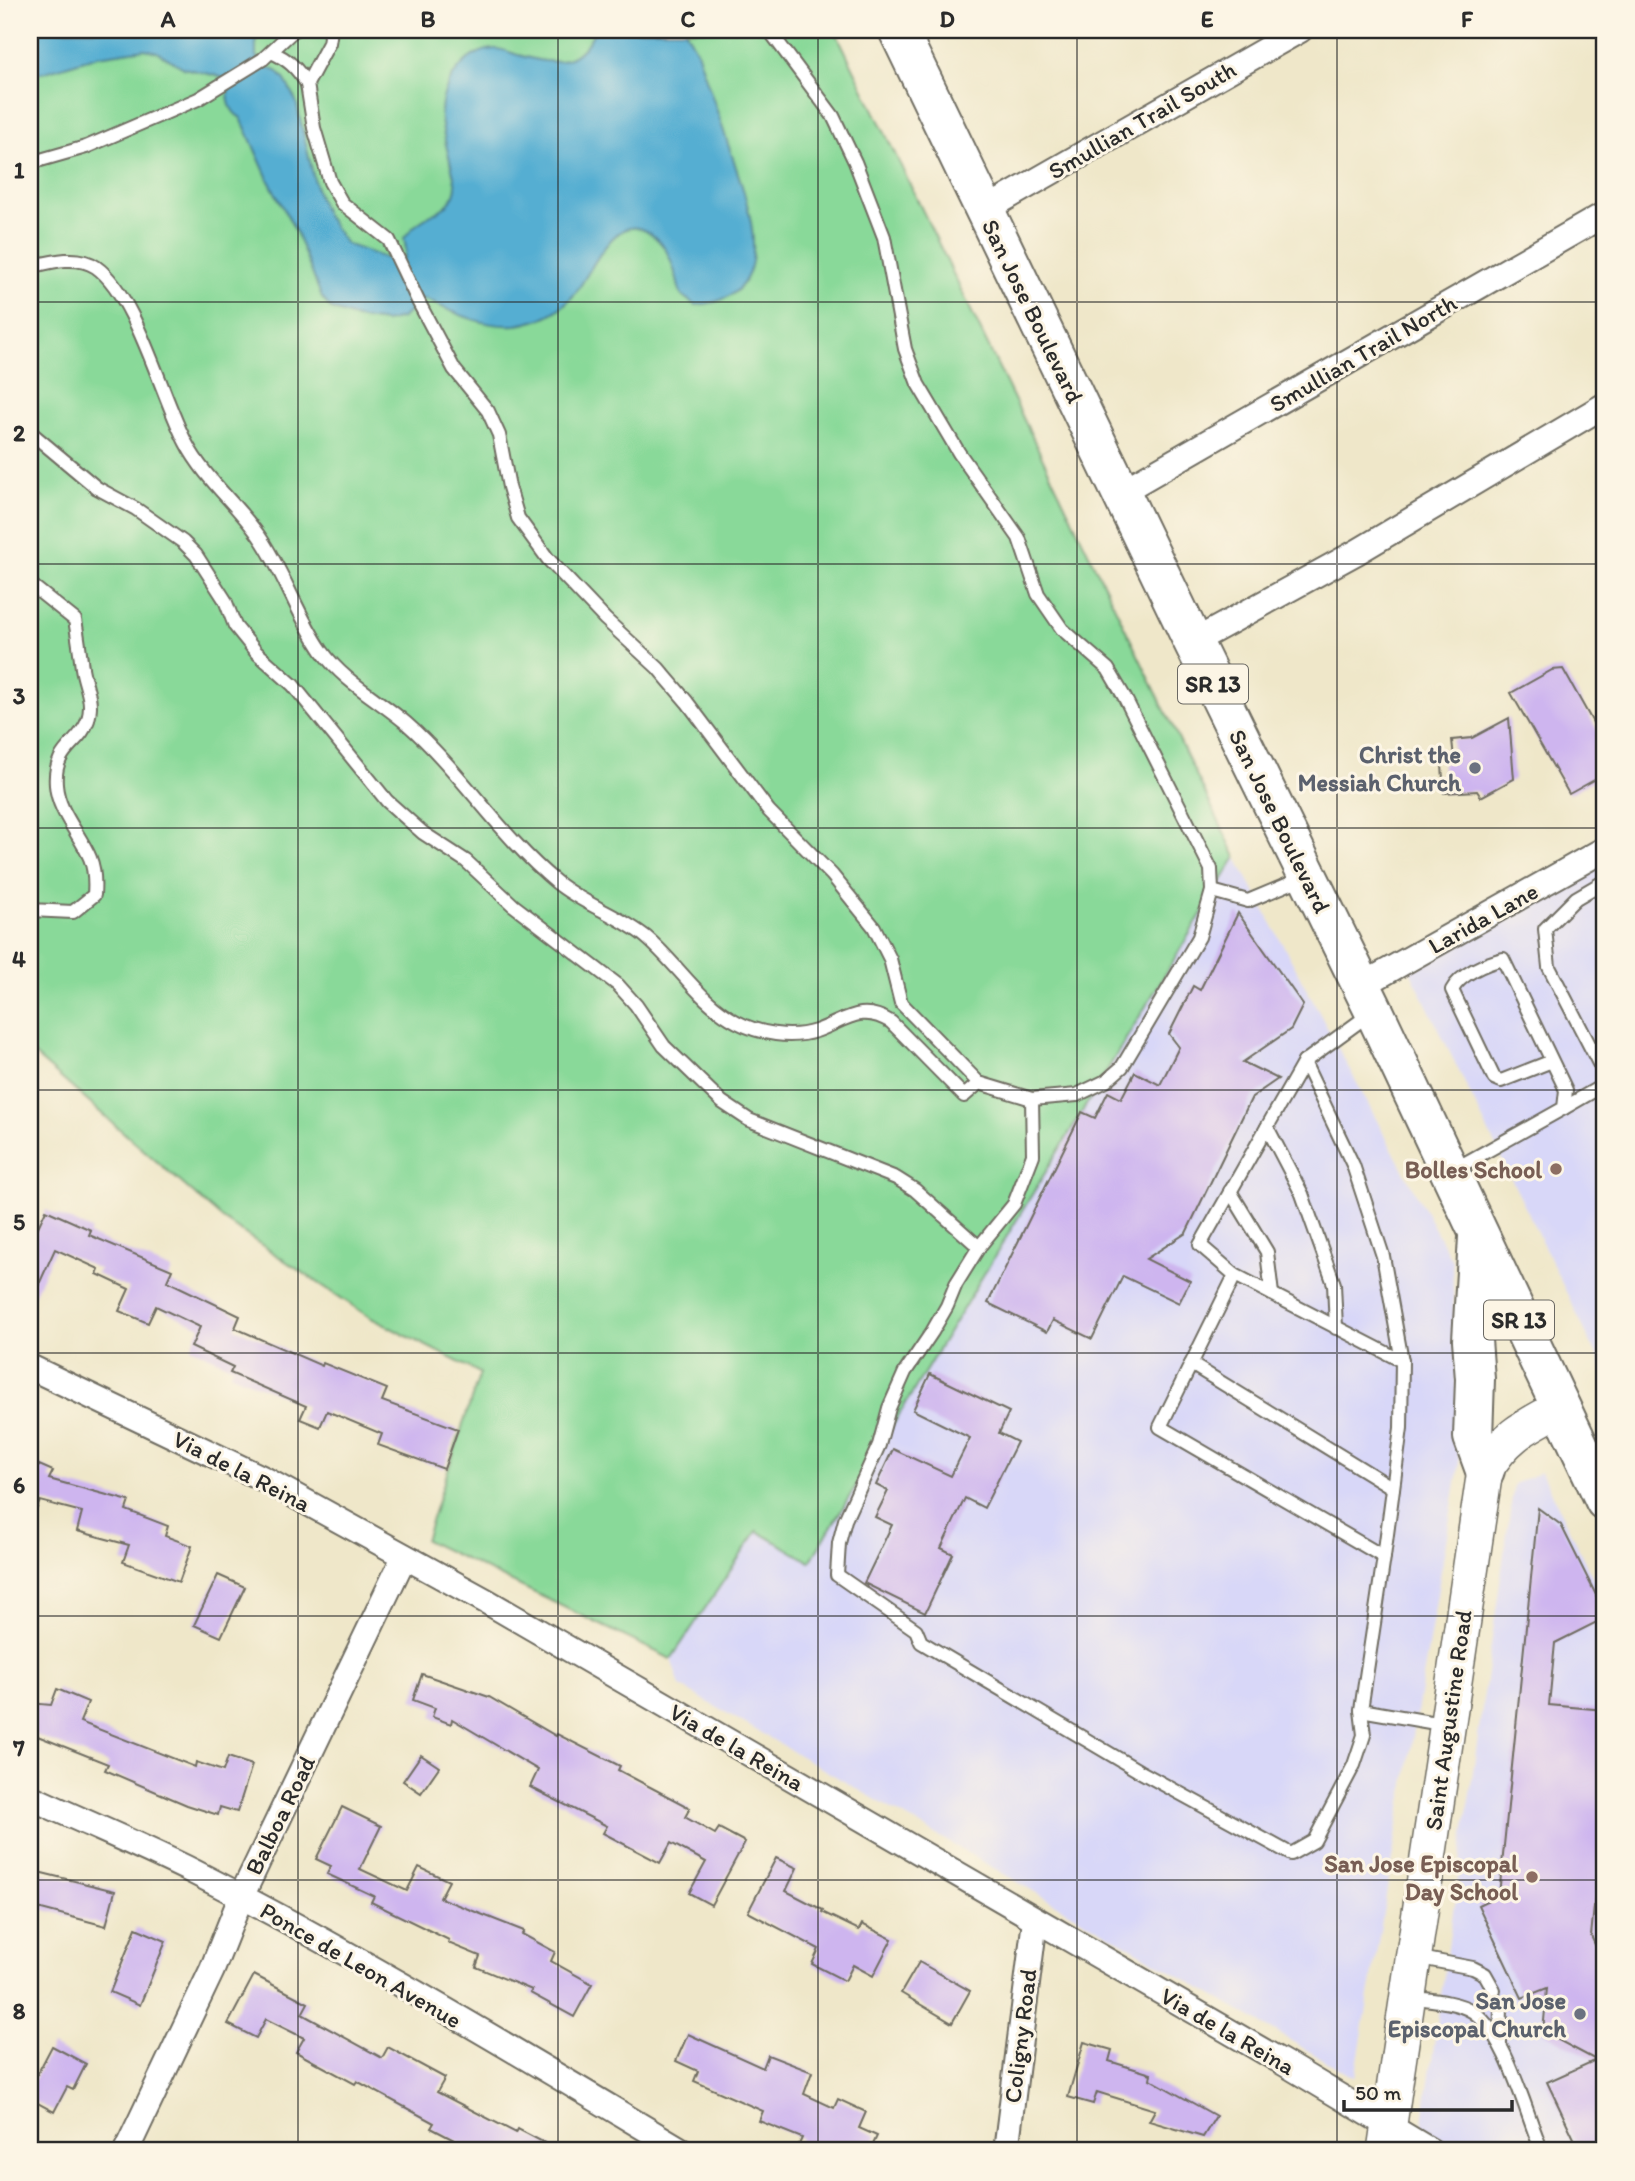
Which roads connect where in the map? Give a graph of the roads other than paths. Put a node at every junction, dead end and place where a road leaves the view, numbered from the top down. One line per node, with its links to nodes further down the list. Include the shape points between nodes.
1 (294, 30): 6 (lane)
2 (331, 30): 7 (lane)
3 (769, 30): 20 (lane, via 833,116 855,162 884,237 905,349 918,384 959,453 1019,538 1038,594 1062,628 1108,669 1125,698 1212,869)
4 (898, 30): 9 (main road, San Jose Boulevard / SR 13)
5 (1300, 30): 9 (street, Smullian Trail South)
6 (267, 55): 7 (lane, via 285,57); 8 (lane, via 198,100 86,147)
7 (307, 84): 23 (lane, via 330,182 342,203 389,240 454,369 488,411 499,435 518,518 558,569 658,668 769,811 832,875 874,927 890,959)
8 (30, 163)
9 (985, 210): 14 (main road, San Jose Boulevard / SR 13)
10 (1605, 214): 14 (street, Smullian Trail North)
11 (30, 267): 24 (lane, via 79,260 110,278 134,321 185,442 202,471 259,536 330,663 420,736 556,882 643,935 691,986 737,1022 790,1035 814,1031 847,1016)
12 (1605, 405): 16 (street, via 1357,552)
13 (30, 432): 36 (lane, via 97,488 183,542 225,600 235,626 293,685 387,801 618,985 664,1046 722,1102 749,1120 896,1178)
14 (1121, 492): 16 (main road, San Jose Boulevard / SR 13)
15 (30, 584): 21 (lane, via 75,620 92,702 87,723 56,766 56,787 91,859 95,878 94,895 73,912)
16 (1193, 642): 18 (main road, San Jose Boulevard / SR 13)
17 (1605, 849): 22 (street, Larida Lane)
18 (1307, 876): 20 (lane, via 1248,901); 22 (main road, San Jose Boulevard / SR 13)
19 (1605, 881): 31 (lane, via 1576,898 1545,929 1549,967 1605,1075 1602,1086)
20 (1212, 891): 30 (lane, via 1199,937 1122,1067 1077,1095)
21 (30, 910)
22 (1367, 998): 28 (lane); 33 (main road, San Jose Boulevard / SR 13)
23 (901, 1003): 24 (lane); 25 (lane)
24 (880, 1015): 26 (lane)
25 (942, 1045): 26 (lane); 29 (lane)
26 (927, 1059): 29 (lane, via 964,1096)
27 (1552, 1061): 27 (lane, via 1503,959 1456,981 1452,990 1494,1078 1501,1081); 31 (lane, via 1566,1090)
28 (1304, 1062): 32 (lane); 40 (lane, via 1353,1166 1383,1256)
29 (979, 1083): 30 (lane)
30 (1032, 1099): 36 (lane, via 1033,1156 1014,1204)
31 (1564, 1108): 33 (lane)
32 (1266, 1127): 34 (lane); 39 (lane, via 1303,1194 1334,1284)
33 (1450, 1171): 35 (main road, San Jose Boulevard / SR 13)
34 (1230, 1191): 37 (lane, via 1200,1245); 38 (lane, via 1267,1252)
35 (1479, 1232): 43 (main road, San Jose Boulevard / SR 13); 44 (main road, via 1472,1340 1473,1437)
36 (979, 1247): 49 (lane, via 905,1372 845,1520 837,1575 916,1630 921,1642 1139,1771 1291,1854 1314,1841 1354,1765 1364,1735)
37 (1236, 1275): 38 (lane); 41 (lane)
38 (1272, 1294): 39 (lane)
39 (1336, 1328): 40 (lane)
40 (1402, 1362): 45 (lane, via 1401,1428)
41 (1191, 1364): 45 (lane); 48 (lane, via 1160,1427)
42 (30, 1367): 47 (street, Via de la Reina, via 266,1480)
43 (1560, 1408): 44 (main road, Saint Augustine Road, via 1497,1448); 46 (main road, San Jose Boulevard / SR 13)
44 (1485, 1469): 50 (main road, Saint Augustine Road)
45 (1393, 1488): 48 (lane)
46 (1605, 1501)
47 (404, 1557): 52 (street, Balboa Road); 53 (street, Via de la Reina)
48 (1384, 1558): 49 (lane)
49 (1361, 1710): 50 (lane)
50 (1447, 1725): 54 (main road, Saint Augustine Road)
51 (30, 1797): 52 (street, Ponce de Leon Avenue)
52 (241, 1897): 60 (street, Balboa Road, via 212,1970); 61 (street, Ponce de Leon Avenue)
53 (1035, 1920): 59 (street, Via de la Reina, via 1289,2066); 62 (street, Coligny Road)
54 (1413, 1957): 55 (lane, via 1473,1968 1485,1974); 56 (main road, Saint Augustine Road)
55 (1494, 1990)
56 (1408, 1997): 58 (lane, via 1472,2011); 59 (main road, Saint Augustine Road)
57 (1501, 2008): 58 (lane)
58 (1500, 2042): 64 (lane, via 1538,2141)
59 (1387, 2139): 63 (street, Via de la Reina)
60 (126, 2151)
61 (683, 2151)
62 (1006, 2151)
63 (1431, 2151)
64 (1536, 2151)

